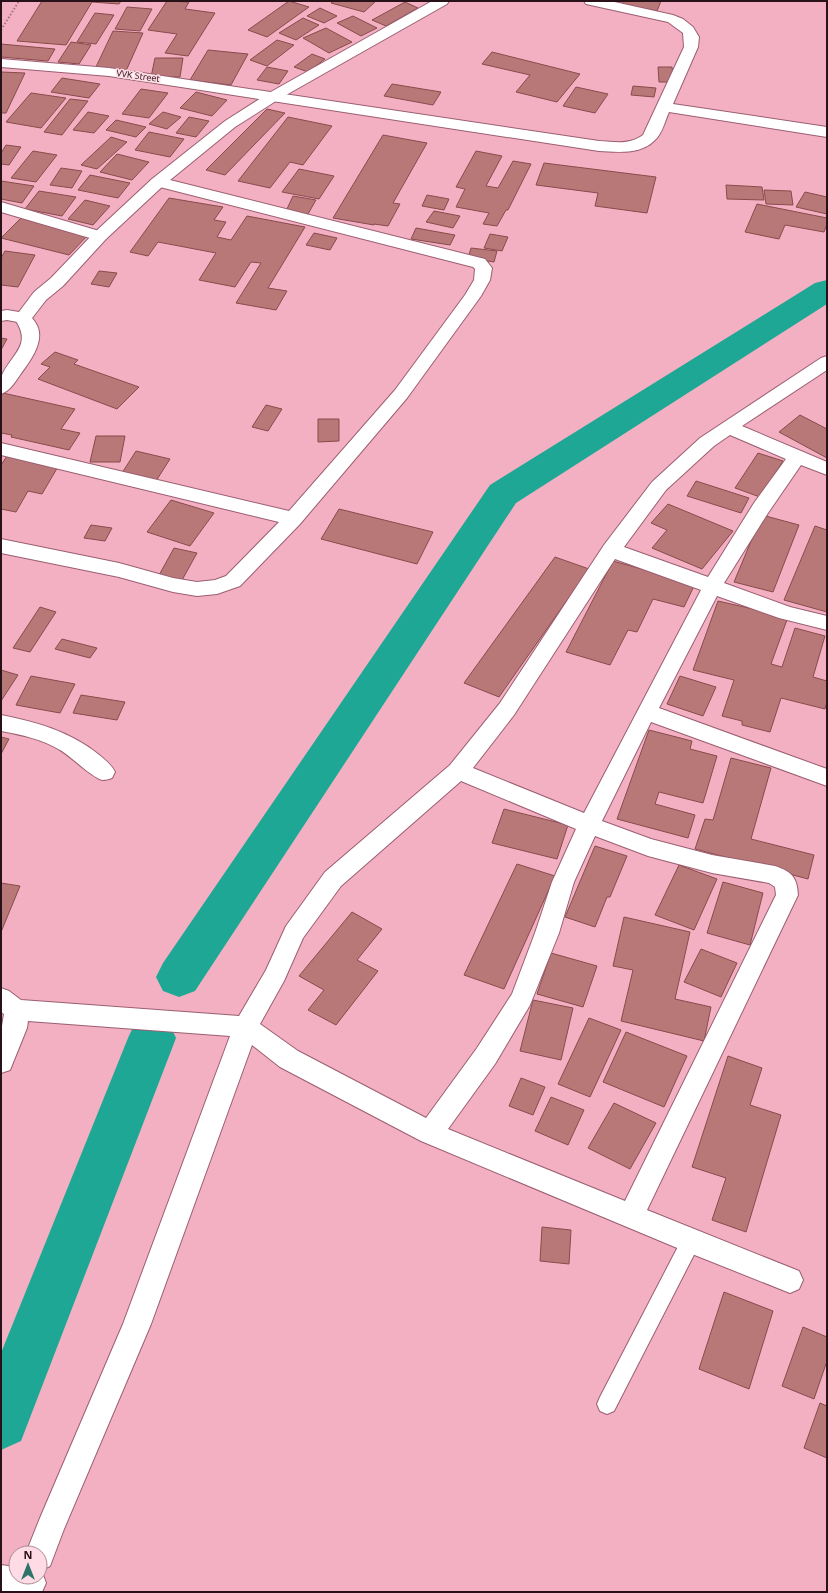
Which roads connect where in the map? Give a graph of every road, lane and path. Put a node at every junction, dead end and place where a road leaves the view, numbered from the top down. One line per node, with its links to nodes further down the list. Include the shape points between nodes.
1 (19, 1): 4 (path)
2 (442, 1): 6 (street)
3 (590, 1): 7 (street, VVK Street, via 673,19 685,25 691,33 691,48)
4 (1, 30)
5 (1, 63): 6 (street, VVK Street, via 109,72)
6 (274, 96): 7 (street, VVK Street, via 568,142 619,147 639,145 650,136); 9 (street, via 230,124)
7 (663, 107): 8 (street)
8 (827, 132)
9 (158, 182): 11 (street); 20 (street, via 479,263 484,268 482,280 472,296 401,394)
10 (1, 207): 11 (street)
11 (100, 236): 13 (street, via 57,282 40,296)
12 (1, 316): 13 (street)
13 (23, 318): 15 (street, via 31,329 32,341)
14 (827, 362): 16 (street)
15 (1, 388)
16 (728, 427): 18 (street); 22 (street, via 707,442 659,486)
17 (1, 449): 20 (street)
18 (798, 456): 19 (street); 23 (street, via 761,508)
19 (827, 468)
20 (293, 519): 21 (street, via 233,581 217,587 197,589)
21 (1, 546)
22 (612, 550): 23 (street); 27 (street, via 507,709)
23 (712, 587): 24 (street, via 801,618); 25 (street)
24 (827, 623)
25 (646, 712): 29 (street); 30 (street)
26 (1, 723): 28 (street, via 35,730 58,739 77,749)
27 (458, 771): 30 (street); 32 (street, via 333,880 294,933 276,974)
28 (104, 772)
29 (827, 778)
30 (589, 825): 34 (street, via 563,882 522,998 486,1056); 35 (street, via 648,847 712,864 775,875 786,883 787,895)
31 (8, 1004): 32 (street); 33 (street, via 15,1028)
32 (246, 1027): 34 (street, via 289,1059); 39 (street, via 138,1324)
33 (1, 1062)
34 (430, 1133): 35 (street)
35 (631, 1216): 36 (street)
36 (691, 1241): 37 (street); 38 (lane)
37 (790, 1280)
38 (607, 1404)
39 (44, 1545)

